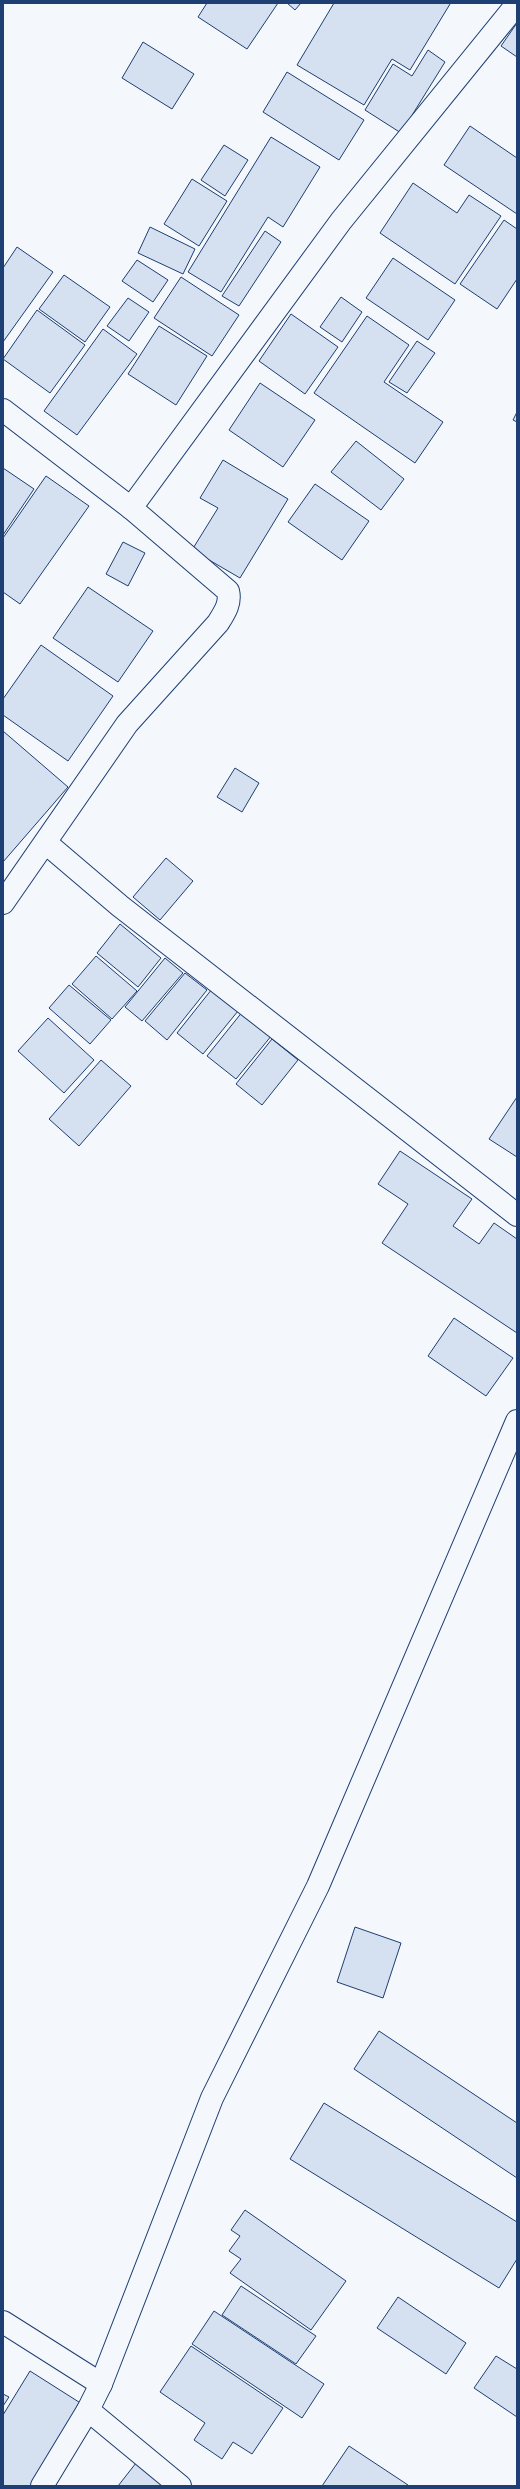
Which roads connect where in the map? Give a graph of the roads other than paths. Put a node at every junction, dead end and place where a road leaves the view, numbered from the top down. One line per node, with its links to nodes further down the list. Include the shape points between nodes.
1 (517, 4): 3 (street, via 341,221)
2 (3, 410): 3 (street)
3 (131, 508): 4 (street, via 228,591 228,605 218,623 127,724)
4 (46, 843): 5 (street); 6 (street, via 120,906)
5 (3, 902)
6 (517, 1215)
7 (517, 1421): 9 (street, via 318,1886 212,2098)
8 (3, 2322): 9 (street)
9 (101, 2384): 10 (street)
10 (88, 2410): 11 (street); 12 (street)
11 (42, 2486)
12 (180, 2486)

